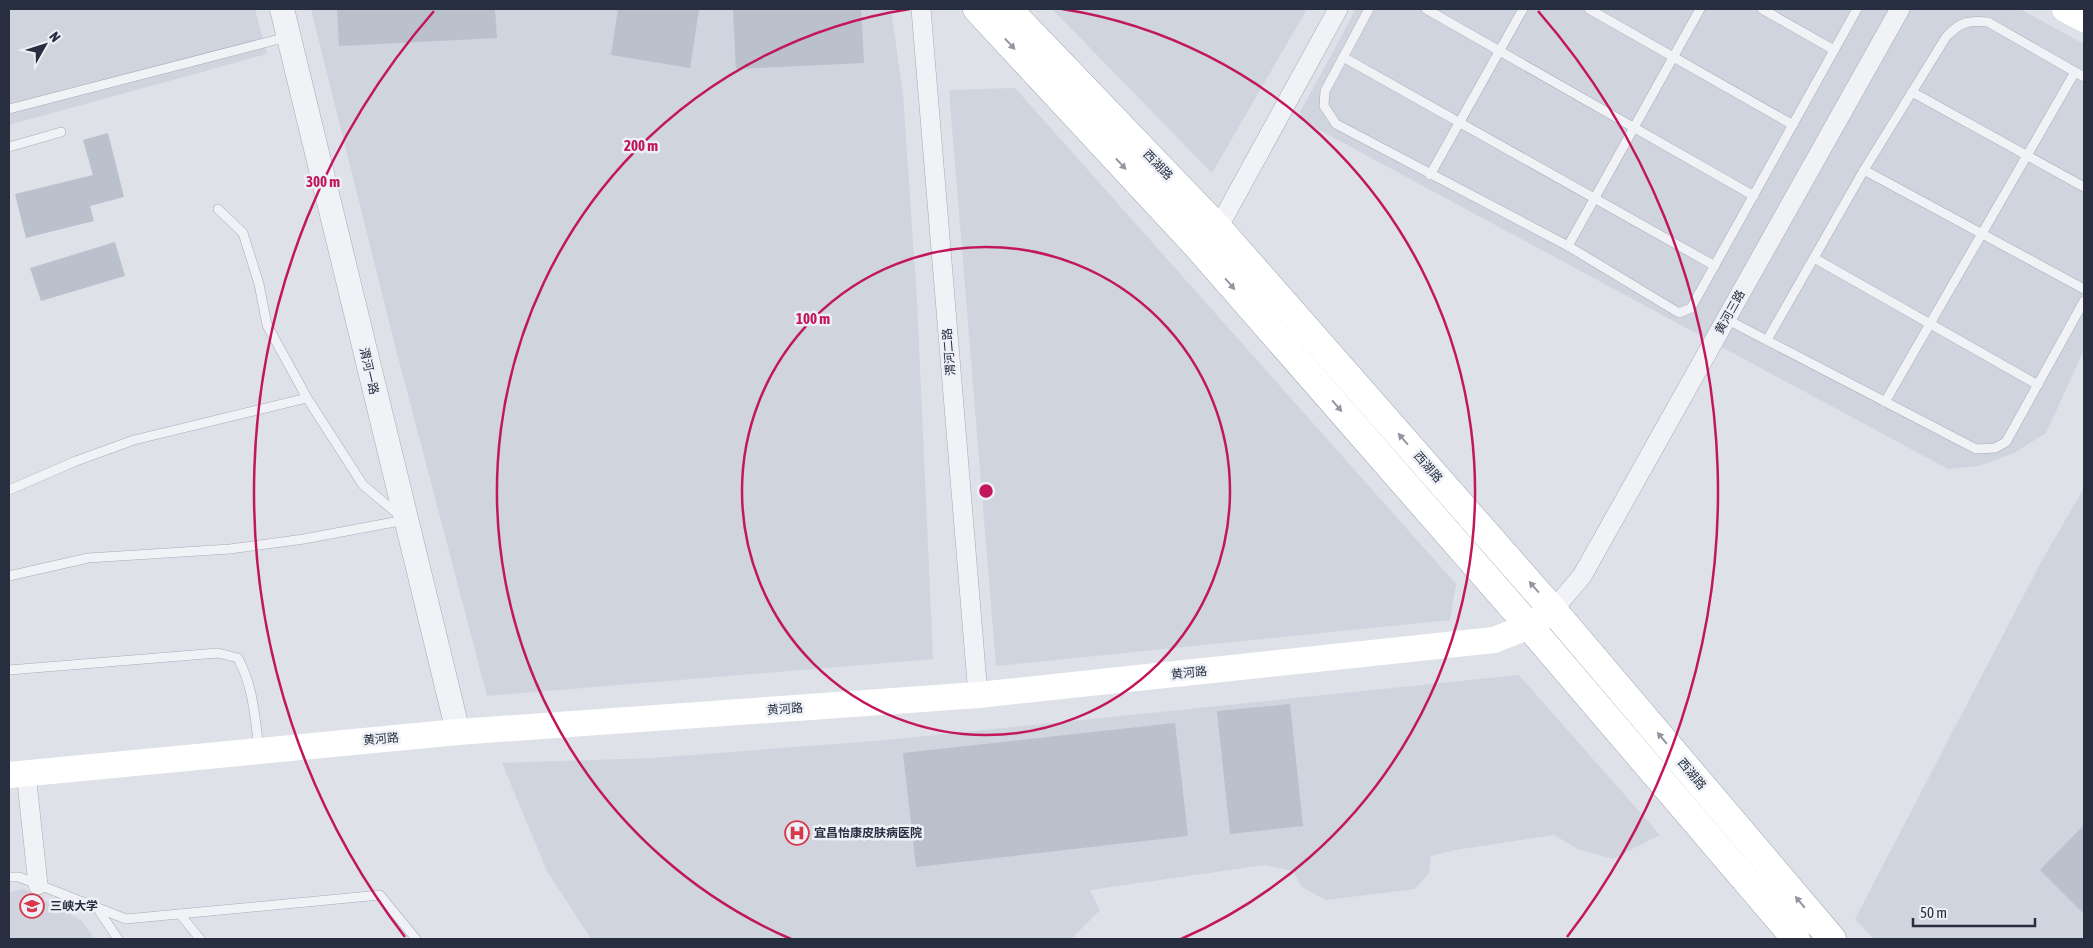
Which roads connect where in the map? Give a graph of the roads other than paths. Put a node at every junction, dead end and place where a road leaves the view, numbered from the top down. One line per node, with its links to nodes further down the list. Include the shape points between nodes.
1 (282, 9): 16 (street, 渭河一路)
2 (921, 9): 56 (street, 渭河二路)
3 (977, 9): 54 (main road, 西湖路, one-way to 54, via 1199,248)
4 (1008, 9): 37 (main road, 西湖路)
5 (1338, 9): 37 (street)
6 (1369, 9): 19 (lane)
7 (1426, 9): 18 (lane)
8 (1523, 9): 18 (lane)
9 (1589, 9): 20 (lane)
10 (1700, 9): 20 (lane)
11 (1762, 9): 17 (lane)
12 (1857, 9): 17 (lane)
13 (1900, 9): 44 (street, 黄河三路)
14 (2064, 9): 15 (main road)
15 (2084, 19)
16 (289, 36): 24 (lane); 51 (street, 渭河一路)
17 (1834, 50): 26 (lane)
18 (1499, 51): 25 (lane); 27 (lane)
19 (1343, 57): 25 (lane); 32 (lane, via 1325,91 1324,106 1336,124)
20 (1674, 57): 26 (lane); 27 (lane)
21 (2075, 72): 22 (lane); 23 (lane, via 1988,22 1973,20 1958,25 1946,37); 30 (lane)
22 (2084, 77)
23 (1912, 92): 30 (lane); 31 (lane)
24 (9, 109)
25 (1460, 123): 32 (lane); 35 (lane)
26 (1793, 125): 34 (lane)
27 (1634, 128): 34 (lane); 35 (lane)
28 (61, 132): 29 (lane)
29 (9, 147)
30 (2027, 155): 33 (lane); 38 (lane)
31 (1864, 170): 38 (lane); 40 (lane)
32 (1430, 175): 39 (lane)
33 (2084, 187)
34 (1754, 196): 41 (lane)
35 (1595, 198): 39 (lane); 41 (lane)
36 (218, 209): 48 (lane, via 243,234 259,284 267,325)
37 (1218, 228): 53 (main road, 西湖路, one-way to 37)
38 (1982, 234): 42 (lane); 45 (lane)
39 (1568, 246): 41 (lane, via 1679,313 1691,308)
40 (1814, 258): 45 (lane); 46 (lane)
41 (1715, 266)
42 (2084, 289)
43 (2084, 301): 47 (lane)
44 (1726, 319): 46 (lane); 53 (street, 黄河三路, via 1582,576)
45 (1930, 324): 47 (lane); 49 (lane)
46 (1767, 340): 49 (lane)
47 (2038, 385): 49 (lane, via 2006,442 1996,448 1976,450)
48 (307, 398): 50 (lane, via 134,440); 51 (lane, via 363,485)
49 (1886, 402)
50 (9, 490)
51 (405, 520): 52 (lane, via 230,549 88,558); 57 (street, 渭河一路)
52 (9, 576)
53 (1553, 610): 54 (main road, 黄河路); 68 (main road, 西湖路, one-way to 53)
54 (1529, 626): 56 (main road, 黄河路, via 1494,640); 67 (main road, 西湖路)
55 (9, 670): 58 (lane, via 218,653 238,658 253,696)
56 (978, 695): 57 (main road, 黄河路)
57 (458, 732): 58 (main road, 黄河路)
58 (259, 750): 59 (main road, 黄河路)
59 (17, 774): 61 (street)
60 (9, 877): 61 (lane, via 19,877)
61 (38, 885): 62 (lane)
62 (97, 908): 63 (lane, via 126,919); 64 (lane)
63 (180, 914): 65 (lane); 66 (lane, via 380,895)
64 (118, 939)
65 (200, 939)
66 (416, 939)
67 (1796, 939)
68 (1832, 939)

